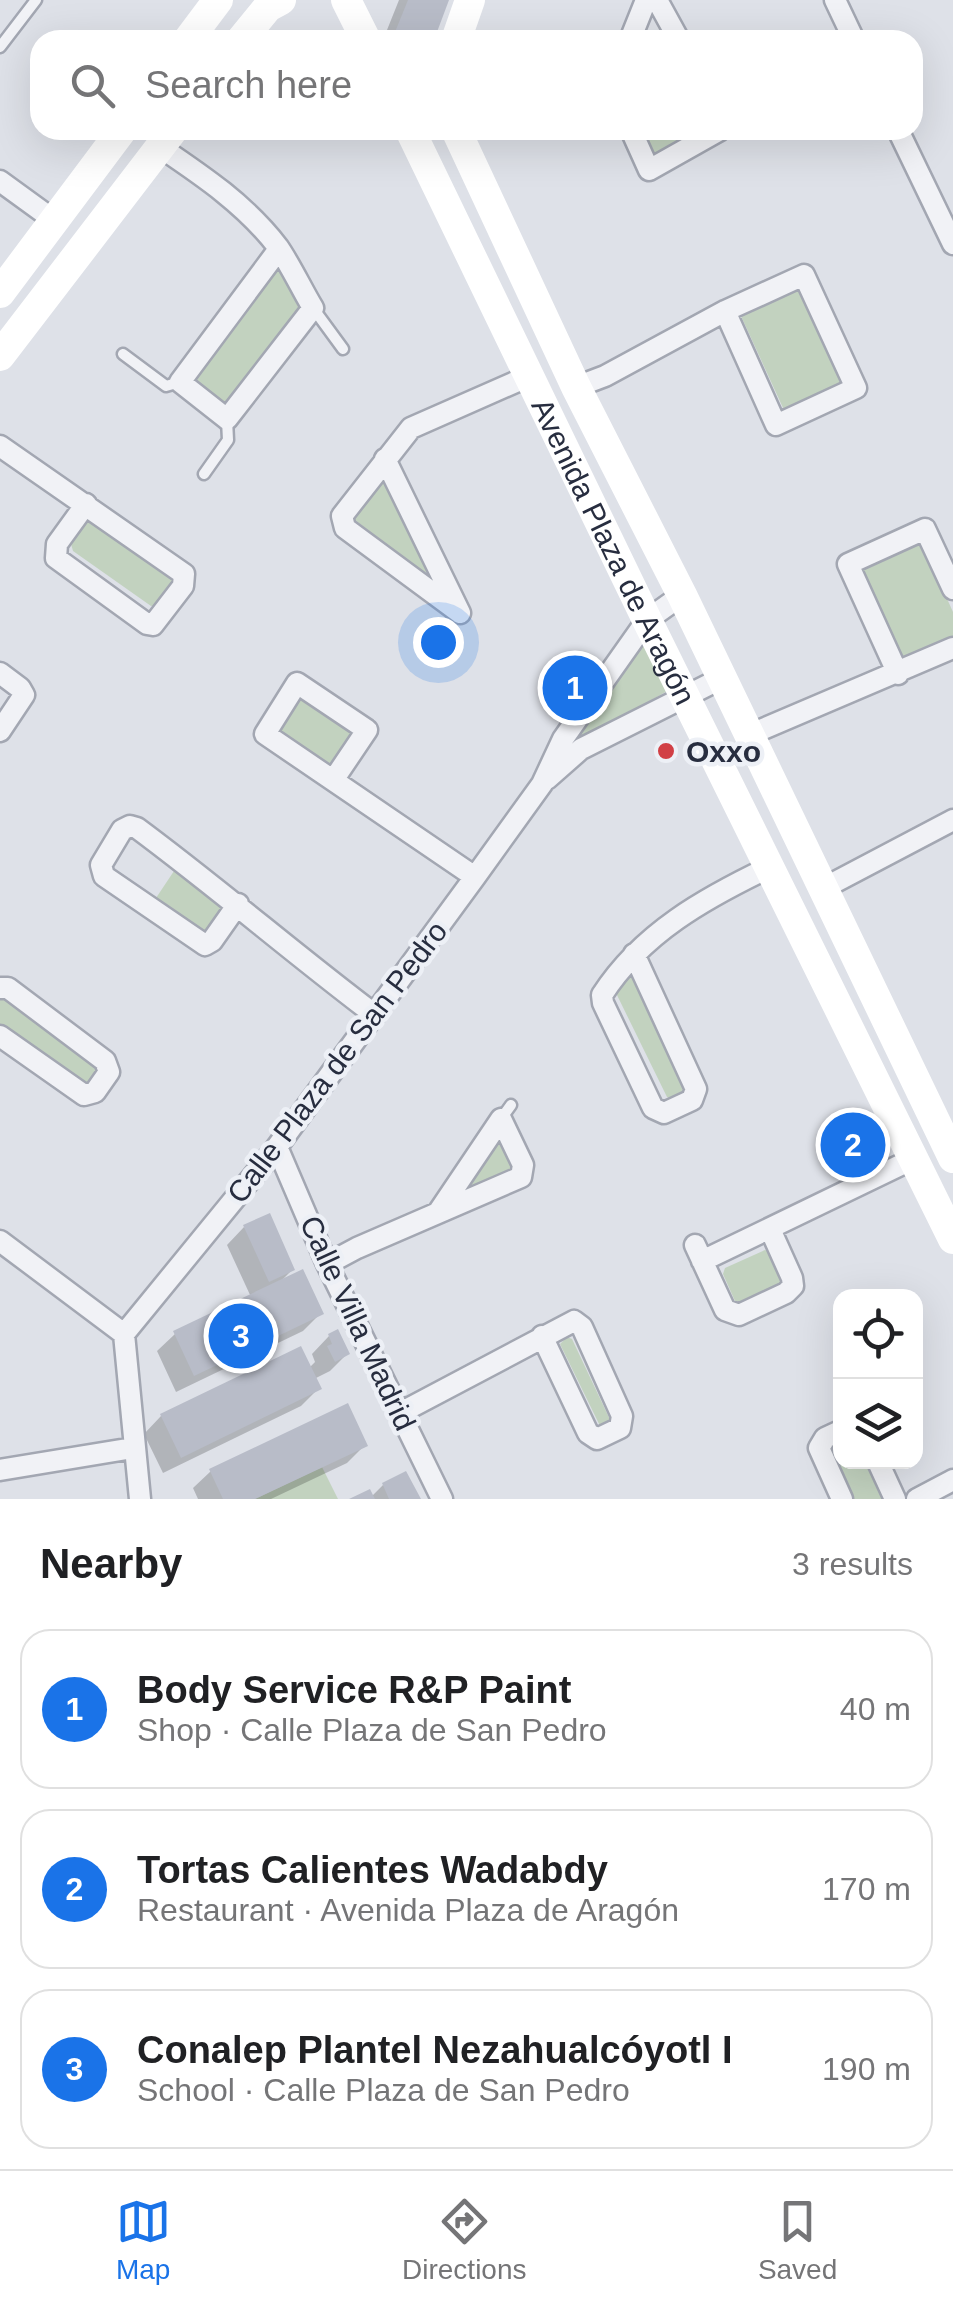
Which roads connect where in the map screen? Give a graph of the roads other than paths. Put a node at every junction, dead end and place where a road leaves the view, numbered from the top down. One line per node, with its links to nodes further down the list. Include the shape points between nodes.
1 (36, 0): 16 (lane)
2 (281, 0): 10 (street)
3 (470, 0): 12 (street)
4 (646, 0): 13 (street)
5 (658, 0): 14 (street)
6 (835, 0): 15 (street)
7 (215, 1): 9 (street)
8 (341, 2): 11 (street)
9 (195, 30)
10 (249, 30)
11 (359, 30)
12 (460, 30)
13 (634, 30)
14 (674, 30)
15 (849, 30)
16 (0, 47)
17 (115, 140): 26 (street)
18 (164, 140): 34 (street)
19 (168, 140): 28 (street)
20 (415, 140): 35 (street, Avenida Plaza de Aragón)
21 (461, 140): 37 (street, Avenida Plaza de Aragón)
22 (636, 140): 23 (street, via 649,170)
23 (702, 140)
24 (903, 140): 27 (street)
25 (0, 180): 26 (street)
26 (56, 221): 29 (street)
27 (953, 244)
28 (279, 249): 30 (street); 36 (street)
29 (0, 293)
30 (313, 308): 32 (lane); 38 (street)
31 (725, 311): 31 (street, via 804,275 856,388 776,425); 37 (street)
32 (343, 349)
33 (122, 354): 36 (lane, via 166,386)
34 (0, 356)
35 (529, 376): 40 (street, via 411,428); 45 (street, Avenida Plaza de Aragón)
36 (180, 382): 38 (street)
37 (576, 387): 44 (street, Avenida Plaza de Aragón)
38 (226, 418): 41 (lane, via 228,440)
39 (0, 446): 42 (street)
40 (386, 459): 40 (street, via 344,512 343,525 460,613)
41 (204, 474)
42 (86, 504): 42 (street, via 184,574 153,625 56,558 57,544)
43 (953, 589): 48 (street, via 925,529 848,564)
44 (682, 595): 45 (street, Calle Plaza de San Pedro); 49 (street, Avenida Plaza de Aragón)
45 (647, 620): 50 (street, Avenida Plaza de Aragón); 54 (street, Calle Plaza de San Pedro, via 563,740)
46 (953, 648): 48 (street)
47 (0, 674): 51 (street, via 24,695)
48 (898, 674): 52 (street)
49 (722, 678): 50 (street, Calle Plaza de San Pedro); 52 (street, Avenida Plaza de Aragón)
50 (686, 697): 54 (street, Calle Plaza de San Pedro, via 581,749); 56 (street, Avenida Plaza de Aragón)
51 (0, 731)
52 (750, 735): 58 (street, Avenida Plaza de Aragón)
53 (334, 779): 53 (street, via 264,734 297,683 368,730); 57 (street)
54 (542, 784): 57 (street, Calle Plaza de San Pedro)
55 (953, 820): 58 (street)
56 (770, 867): 60 (street, via 722,890); 65 (street, Avenida Plaza de Aragón)
57 (476, 877): 62 (street, Calle Plaza de San Pedro)
58 (822, 889): 66 (street, Avenida Plaza de Aragón)
59 (238, 904): 59 (street, via 134,826 122,830 102,861 104,876 205,946); 62 (street)
60 (634, 954): 60 (street, via 602,999 653,1108 664,1113 692,1100 696,1089)
61 (0, 988): 63 (street, via 104,1061 109,1072 84,1096)
62 (374, 1015): 64 (street, Calle Plaza de San Pedro)
63 (0, 1036)
64 (277, 1146): 71 (street, Calle Villa Madrid); 72 (street, Calle Plaza de San Pedro)
65 (916, 1158): 68 (street); 69 (street, Avenida Plaza de Aragón)
66 (953, 1158)
67 (440, 1211): 67 (street, via 524,1174 506,1112); 71 (street)
68 (770, 1229): 68 (street, via 793,1286 733,1316 699,1253)
69 (953, 1239)
70 (0, 1240): 72 (street)
71 (327, 1264): 74 (street, Calle Villa Madrid)
72 (124, 1334): 76 (street)
73 (542, 1336): 73 (street, via 580,1324 622,1416 617,1430 597,1439 588,1433); 74 (street)
74 (400, 1413): 81 (street, Calle Villa Madrid)
75 (833, 1434): 82 (street, via 819,1451)
76 (134, 1448): 78 (street); 80 (street)
77 (881, 1469): 83 (street)
78 (0, 1470)
79 (953, 1480): 84 (street)
80 (140, 1499)
81 (442, 1499)
82 (842, 1499)
83 (895, 1499)
84 (917, 1499)

